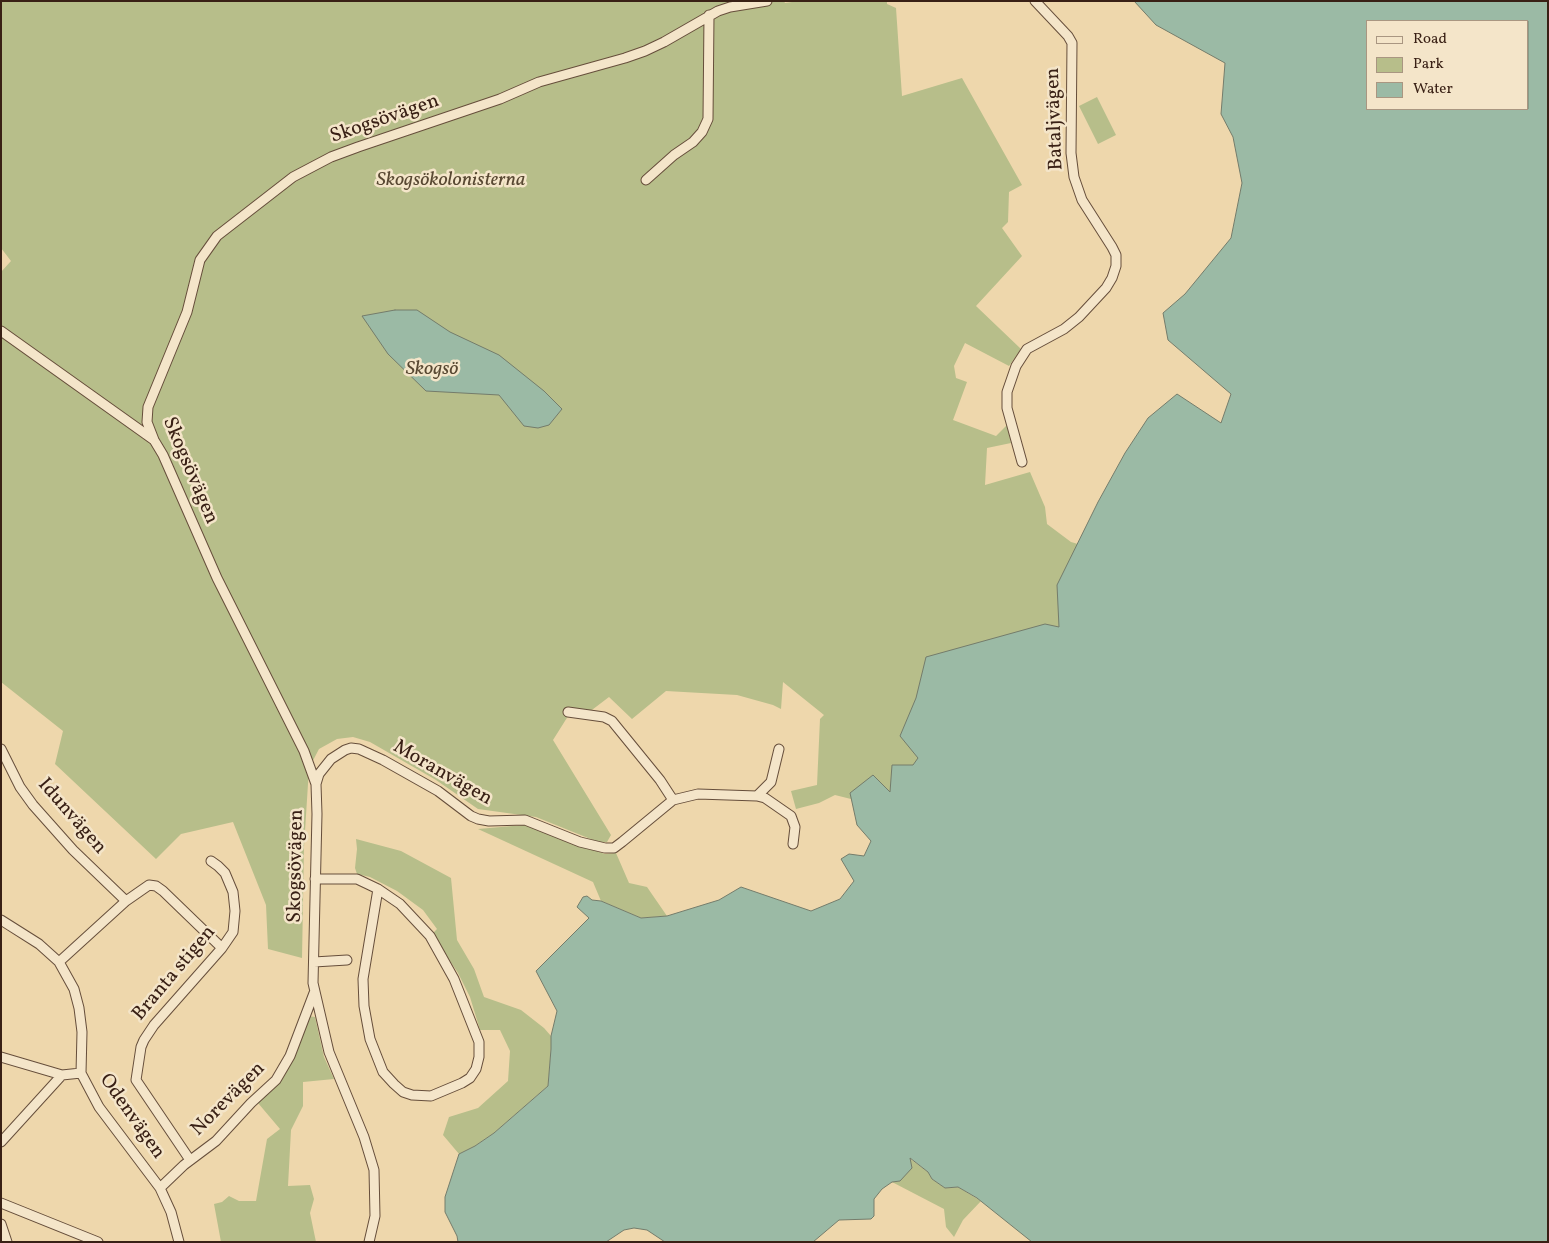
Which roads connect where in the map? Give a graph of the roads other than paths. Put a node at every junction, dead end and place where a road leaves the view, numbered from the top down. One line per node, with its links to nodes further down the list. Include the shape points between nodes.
1 (767, 1): 3 (street, Skogsövägen, via 730,7)
2 (1035, 1): 7 (street, Bataljvägen, via 1072,43 1071,153 1074,177 1082,200 1116,255 1116,266 1106,288 1079,317 1026,349 1016,366 1007,392 1007,408)
3 (709, 15): 4 (street, via 708,119 693,142); 6 (street, Skogsövägen, via 664,42 626,58 539,82 500,99 331,157 294,177 252,208 217,236 200,260 187,312 148,407 147,422)
4 (646, 180)
5 (1, 331): 6 (street)
6 (154, 440): 11 (street, Skogsövägen, via 217,578 304,751)
7 (1022, 462)
8 (568, 712): 13 (street, via 612,721)
9 (1, 749): 18 (street, Idunvägen, via 32,804 73,850)
10 (779, 749): 12 (street, via 771,782)
11 (316, 784): 13 (street, Moranvägen, via 319,774 331,760 345,750 359,749 438,791 478,819 525,820 580,842 605,848 614,848); 16 (street, Skogsövägen)
12 (756, 796): 13 (street, Moranvägen, via 698,794); 14 (street, Moranvägen, via 765,798 791,816 795,827)
13 (673, 800)
14 (793, 844)
15 (211, 861): 20 (street, Branta stigen, via 225,873 233,892 233,932)
16 (315, 879): 17 (street, via 357,879); 23 (street, Skogsövägen)
17 (378, 889): 17 (street, via 400,904 430,936 454,980 479,1042 478,1063 470,1078 431,1096 412,1095 394,1084 383,1072 370,1039 363,979)
18 (126, 901): 20 (street, via 149,885 156,886); 22 (street)
19 (1, 920): 22 (street, Odenvägen, via 39,944)
20 (222, 948): 29 (street, Branta stigen, via 154,1025 141,1047 136,1073 138,1084)
21 (347, 960): 23 (street)
22 (59, 962): 26 (street, Odenvägen, via 74,989 79,1008)
23 (314, 962): 24 (street, Skogsövägen)
24 (314, 993): 29 (street, Norevägen, via 290,1056 276,1080 216,1141); 36 (street, Skogsövägen, via 329,1052 374,1170 375,1216)
25 (1, 1057): 27 (street)
26 (81, 1073): 27 (street); 30 (street, Odenvägen, via 100,1107)
27 (62, 1075): 28 (street)
28 (1, 1142)
29 (190, 1160): 30 (street, Norevägen)
30 (160, 1188): 35 (street, Odenvägen, via 171,1212)
31 (1, 1203): 34 (street)
32 (1, 1224): 33 (street)
33 (7, 1242)
34 (98, 1242)
35 (178, 1242)
36 (369, 1242)

